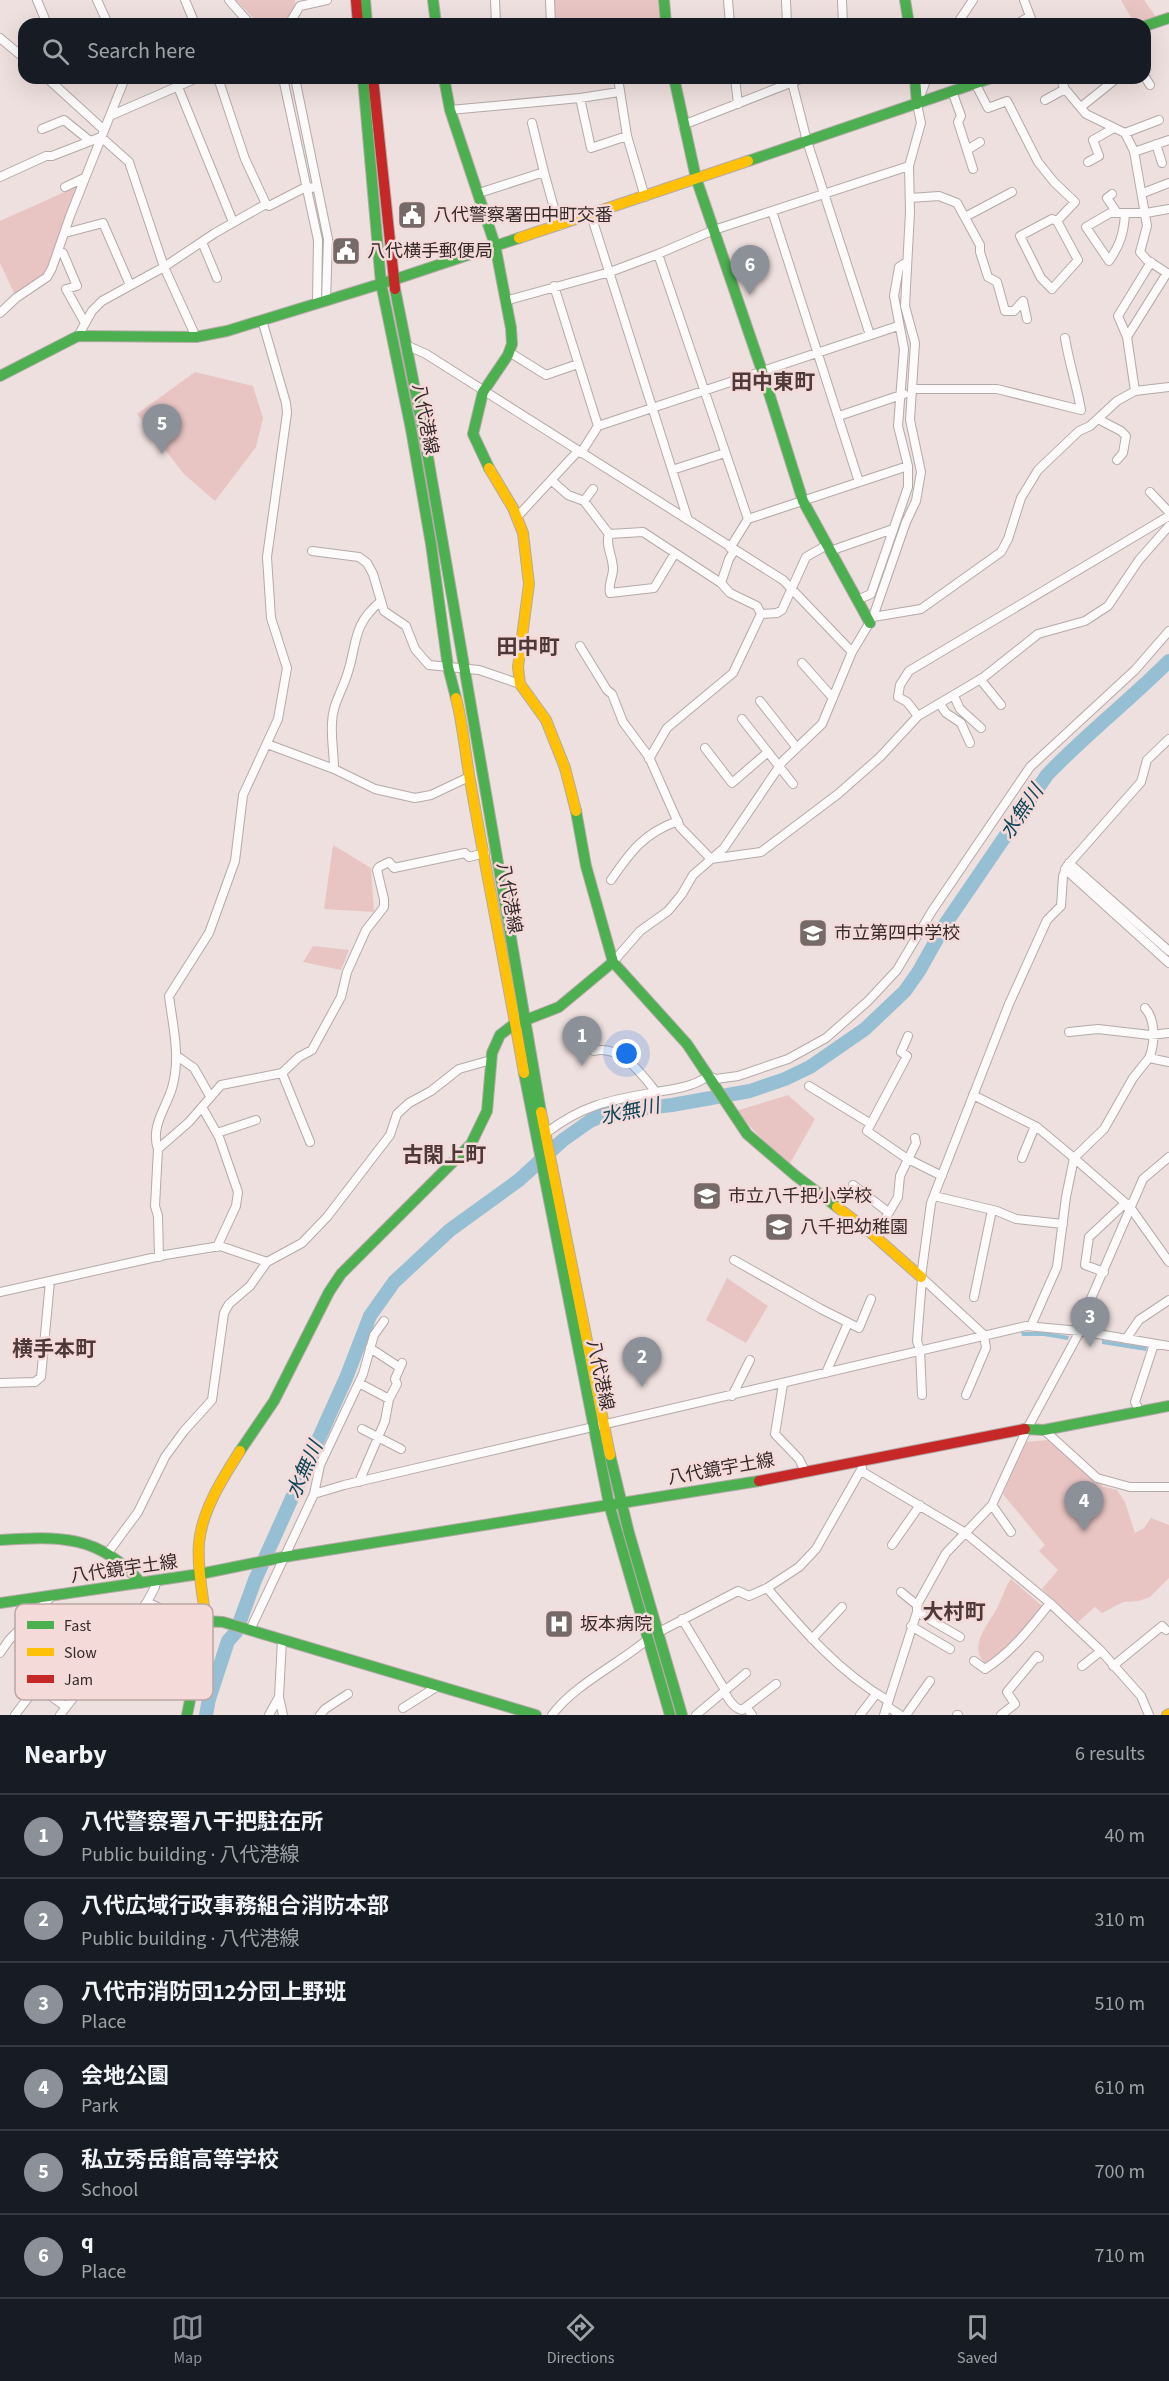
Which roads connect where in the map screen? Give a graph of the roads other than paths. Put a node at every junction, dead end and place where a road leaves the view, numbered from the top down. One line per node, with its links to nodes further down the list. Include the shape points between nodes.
1 (37, 0): 19 (street)
2 (97, 0): 20 (street)
3 (184, 0): 21 (street)
4 (229, 0): 22 (street)
5 (327, 0): 18 (street)
6 (356, 0): 24 (street)
7 (365, 0): 25 (street)
8 (433, 0): 26 (street)
9 (495, 0): 27 (street)
10 (550, 0): 28 (street)
11 (663, 0): 29 (street)
12 (728, 0): 30 (street)
13 (786, 0): 31 (street)
14 (842, 0): 32 (street)
15 (905, 0): 33 (street)
16 (973, 0): 34 (street)
17 (1024, 0): 35 (street)
18 (300, 3): 23 (street)
19 (44, 18)
20 (105, 18)
21 (191, 18)
22 (245, 18)
23 (292, 18)
24 (358, 18)
25 (366, 18)
26 (435, 18)
27 (496, 18)
28 (551, 18)
29 (665, 18)
30 (730, 18)
31 (787, 18)
32 (843, 18)
33 (908, 18)
34 (961, 18)
35 (1030, 18)
36 (1169, 18): 37 (street)
37 (1151, 24)
38 (0, 38): 39 (street)
39 (18, 53)
40 (53, 84): 77 (street)
41 (123, 84): 70 (street)
42 (184, 84): 60 (street)
43 (220, 84): 105 (street, via 245,159)
44 (284, 84): 95 (street)
45 (296, 84): 97 (street)
46 (364, 84): 128 (street, 八代港線)
47 (374, 84): 127 (street, 八代港線)
48 (445, 84): 69 (street)
49 (618, 84): 63 (street)
50 (675, 84): 73 (street)
51 (736, 84): 66 (street)
52 (782, 84): 66 (street)
53 (792, 84): 81 (street)
54 (915, 84): 67 (street)
55 (925, 84): 67 (street)
56 (972, 84): 62 (street)
57 (976, 84): 112 (street, via 988,108 1007,101 1038,162 1075,202)
58 (1063, 84): 61 (street)
59 (1110, 84): 68 (street)
60 (178, 87): 70 (street); 113 (street)
61 (1065, 89): 65 (street); 68 (street)
62 (952, 91): 67 (street); 84 (street)
63 (619, 92): 64 (street); 78 (street)
64 (580, 98): 69 (street); 78 (street, via 591,148)
65 (1045, 100)
66 (738, 104): 73 (street)
67 (917, 104): 81 (street); 88 (street, via 921,123)
68 (1081, 107): 74 (street, via 1086,114)
69 (450, 110): 99 (street)
70 (111, 116): 77 (street)
71 (1159, 120): 76 (street)
72 (532, 123): 90 (street)
73 (683, 125): 93 (street)
74 (1114, 128): 76 (street); 86 (street, via 1093,140 1099,156)
75 (42, 129): 80 (street, via 64,120)
76 (1125, 133): 85 (street)
77 (102, 134): 80 (street); 92 (street); 123 (street, via 129,162)
78 (627, 136): 103 (street)
79 (1169, 140): 83 (street)
80 (90, 141): 91 (street)
81 (807, 141): 93 (street); 100 (street)
82 (980, 142): 84 (street)
83 (1156, 144): 85 (street); 87 (street)
84 (967, 150): 89 (street)
85 (1134, 152): 101 (street)
86 (1088, 162)
87 (1162, 163)
88 (909, 166): 100 (street); 104 (street)
89 (973, 169)
90 (544, 172): 99 (street); 114 (street)
91 (0, 177)
92 (84, 178): 96 (street); 116 (street)
93 (696, 178): 103 (street); 115 (street)
94 (1169, 183): 101 (street)
95 (306, 187): 97 (street); 105 (street, via 269,206); 132 (street, via 318,240)
96 (65, 188)
97 (317, 188): 132 (street, via 328,239)
98 (1012, 192): 111 (street)
99 (479, 193): 118 (street)
100 (826, 193): 107 (street); 138 (street)
101 (1143, 193): 109 (street)
102 (1112, 194): 108 (street, via 1107,198)
103 (645, 197): 110 (street)
104 (910, 198): 111 (street, via 939,196 957,203); 121 (street)
105 (266, 204): 113 (street)
106 (1169, 209): 109 (street)
107 (772, 212): 115 (street); 145 (street)
108 (1121, 213): 108 (street, via 1110,213 1086,227 1109,261 1124,232); 109 (street)
109 (1146, 213): 122 (street, via 1140,252)
110 (591, 215): 114 (street); 124 (street)
111 (965, 217): 134 (street, via 980,245 988,277 997,282 1005,311 1014,311 1023,301)
112 (1057, 221): 112 (street, via 1078,260 1052,289 1041,278 1018,238 1052,219)
113 (233, 222): 117 (street)
114 (559, 226): 118 (street)
115 (714, 230): 120 (street); 147 (street)
116 (64, 233): 119 (street); 129 (street, via 103,223)
117 (202, 242): 123 (street); 126 (street)
118 (495, 245): 127 (street); 131 (street)
119 (58, 253): 133 (street, via 47,277); 136 (street, via 63,253 77,286 66,289)
120 (658, 255): 124 (street); 150 (street)
121 (907, 262): 137 (street, via 898,267 894,296); 151 (street, via 905,306 915,343)
122 (1151, 262): 125 (street); 140 (street, via 1118,316)
123 (164, 267): 129 (street); 141 (street)
124 (610, 272): 130 (street); 155 (street)
125 (1168, 273): 140 (street)
126 (217, 278)
127 (393, 280): 128 (street); 143 (street, 八代港線)
128 (381, 283): 132 (street); 191 (street, 八代港線, via 411,429)
129 (130, 285): 136 (street, via 102,301)
130 (554, 286): 131 (street); 146 (street)
131 (505, 301): 144 (street, via 511,328)
132 (321, 302): 135 (street)
133 (0, 313)
134 (1027, 319)
135 (261, 320): 141 (street); 205 (street, via 287,412 267,557 271,618 287,668 278,719)
136 (85, 323): 139 (street)
137 (898, 326): 138 (street); 154 (street, via 904,349)
138 (870, 334): 145 (street)
139 (78, 336): 141 (street); 148 (street)
140 (1128, 336): 152 (street)
141 (196, 337)
142 (1065, 338): 151 (street, via 1081,410 997,390)
143 (408, 346): 153 (street); 192 (street, 八代港線)
144 (509, 352): 146 (street, via 546,375); 153 (street)
145 (818, 354): 147 (street); 156 (street)
146 (578, 364): 158 (street)
147 (762, 371): 150 (street); 169 (street)
148 (0, 376)
149 (1169, 387): 152 (street)
150 (704, 391): 155 (street); 160 (street)
151 (913, 391): 154 (street); 186 (street, via 910,420 921,472 916,501)
152 (1135, 391): 157 (street)
153 (483, 392): 159 (street); 171 (street, via 472,434)
154 (901, 395): 156 (street); 162 (street, via 898,426)
155 (652, 410): 158 (street); 163 (street)
156 (839, 416): 165 (street)
157 (1098, 419): 161 (street, via 1129,436); 186 (street, via 1079,431 1038,470 1021,498 1001,552 921,609)
158 (598, 426): 159 (street)
159 (580, 452): 164 (street); 173 (street)
160 (725, 453): 163 (street); 172 (street)
161 (1123, 458)
162 (908, 466): 165 (street); 175 (street, via 908,487)
163 (672, 470): 173 (street)
164 (551, 480): 168 (street, via 568,495); 171 (street)
165 (859, 482): 169 (street)
166 (593, 489): 168 (street)
167 (1150, 492): 170 (street)
168 (584, 501): 176 (street)
169 (803, 501): 172 (street); 177 (street)
170 (1169, 514): 200 (street, via 909,671 898,697)
171 (517, 517): 194 (street, via 523,533 529,584 518,667)
172 (748, 519): 178 (street)
173 (688, 520): 178 (street)
174 (1169, 526): 193 (street, via 1139,560 1108,606 1085,621 1038,634)
175 (893, 529): 177 (street); 183 (street, via 871,594)
176 (609, 534): 180 (street, via 643,532); 180 (street, via 614,572 609,593 654,588)
177 (829, 548): 182 (street, via 806,557); 183 (street)
178 (732, 549): 181 (street); 182 (street)
179 (312, 551): 184 (street, via 359,557 367,562)
180 (675, 553): 181 (street)
181 (721, 583): 185 (street, via 730,593 757,606)
182 (792, 588): 185 (street, via 782,610); 189 (street)
183 (857, 600): 186 (street)
184 (381, 602): 191 (street, via 384,611 406,626 415,649 429,665); 211 (street, via 370,611 355,636 348,673 336,703 332,722)
185 (760, 614): 209 (street, via 733,673 667,728)
186 (872, 620): 189 (street)
187 (1169, 631): 234 (street, via 1135,670 1030,767 932,911 897,970 868,1001 810,1049 738,1076)
188 (580, 646): 209 (street)
189 (852, 652): 196 (street)
190 (802, 663): 196 (street)
191 (448, 667): 192 (street); 212 (street, 八代港線, via 463,727)
192 (464, 668): 194 (street); 223 (street, 八代港線)
193 (980, 679): 195 (street); 199 (street)
194 (520, 684): 220 (street, via 546,720 566,768 586,866)
195 (954, 696): 198 (street); 202 (street, via 960,709)
196 (832, 698): 207 (street, via 822,724)
197 (759, 701): 207 (street)
198 (940, 704): 200 (street); 204 (street, via 961,723)
199 (1001, 705)
200 (918, 716): 216 (street, via 838,794 761,852)
201 (742, 719): 208 (street)
202 (981, 728)
203 (1169, 739): 217 (street, via 1147,760 1141,782)
204 (970, 743)
205 (267, 744): 211 (street); 229 (street, via 243,795 235,861 209,933 169,996)
206 (705, 748): 208 (street, via 732,783)
207 (797, 748): 210 (street)
208 (768, 752): 210 (street)
209 (649, 759): 214 (street)
210 (779, 766): 213 (street); 216 (street, via 724,848)
211 (334, 769): 212 (street, via 375,789 415,798 431,795)
212 (469, 777): 215 (street, 八代港線)
213 (793, 784)
214 (678, 821): 216 (street); 218 (street, via 644,837)
215 (484, 853): 223 (street, 八代港線); 233 (street, via 469,857 465,853 394,868 389,862 379,867 384,907 366,930 347,972 341,997 312,1050)
216 (711, 859): 220 (street, via 693,875 668,910 640,931)
217 (1067, 866): 219 (street); 221 (street); 237 (street, via 1061,906 1047,920)
218 (611, 880)
219 (1169, 951)
220 (613, 962): 223 (street, via 559,1007); 234 (street, via 687,1044)
221 (1169, 963)
222 (1145, 1008): 226 (street)
223 (520, 1022): 231 (street, via 497,1037); 240 (street, 八代港線)
224 (1069, 1032): 226 (street, via 1098,1029)
225 (1169, 1033): 226 (street)
226 (1153, 1034): 230 (street)
227 (908, 1036): 242 (street, via 901,1052 907,1056)
228 (594, 1051): 236 (street, via 606,1049 624,1058)
229 (177, 1056): 238 (street, via 194,1068); 248 (street, via 172,1087 154,1132)
230 (1149, 1058): 232 (street); 251 (street, via 1104,1129)
231 (491, 1060): 264 (street, via 459,1069 409,1103 397,1114 390,1135 327,1217 302,1243); 314 (street, via 487,1109 471,1144 341,1274 274,1401 227,1471 206,1513 199,1542)
232 (1169, 1062)
233 (282, 1073): 238 (street, via 220,1085); 247 (street)
234 (708, 1076): 236 (street, via 683,1088); 260 (street, via 747,1134)
235 (809, 1086): 242 (street)
236 (656, 1092): 245 (street, via 585,1108)
237 (973, 1095): 243 (street); 253 (street)
238 (210, 1096): 239 (street)
239 (202, 1107): 244 (street); 248 (street)
240 (536, 1112): 245 (street, 八代港線); 294 (street, 八代港線, via 542,1173)
241 (256, 1120): 244 (street)
242 (871, 1124): 252 (street, via 867,1131)
243 (1035, 1126): 250 (street); 251 (street)
244 (217, 1133): 261 (street, via 238,1192 236,1206)
245 (546, 1133): 294 (street, 八代港線)
246 (915, 1138): 252 (street)
247 (310, 1142)
248 (158, 1149): 262 (street, via 155,1206)
249 (1169, 1157): 256 (street, via 1143,1179)
250 (1022, 1158)
251 (1074, 1158): 256 (street); 259 (street)
252 (908, 1160): 253 (street); 258 (street, via 900,1176 898,1197)
253 (942, 1176): 255 (street)
254 (853, 1185): 258 (street)
255 (934, 1196): 257 (street); 267 (street)
256 (1129, 1205): 265 (street); 266 (street); 266 (street, via 1121,1207 1089,1237 1085,1265)
257 (992, 1210): 259 (street, via 1016,1219); 270 (street)
258 (888, 1212): 260 (street)
259 (1063, 1224): 275 (street, via 1057,1267)
260 (874, 1236): 267 (street)
261 (217, 1247): 262 (street); 264 (street, via 225,1246)
262 (159, 1257): 268 (street)
263 (734, 1260): 274 (street)
264 (267, 1262): 312 (street, via 224,1313 212,1400 165,1457 138,1512)
265 (1169, 1262)
266 (1104, 1272): 276 (street)
267 (921, 1278): 277 (street); 282 (street, via 917,1341)
268 (50, 1281): 269 (street); 285 (street, via 41,1377 35,1382)
269 (0, 1292)
270 (974, 1297)
271 (871, 1299): 274 (street, via 859,1328)
272 (1169, 1300): 278 (street, via 1138,1320)
273 (384, 1321): 281 (street)
274 (848, 1323): 284 (street)
275 (1031, 1326): 276 (street); 277 (street)
276 (1080, 1331): 278 (street); 296 (street)
277 (984, 1335): 282 (street); 289 (street, via 986,1348)
278 (1126, 1339): 279 (street)
279 (1154, 1344): 280 (street); 293 (street, via 1135,1402)
280 (1169, 1346)
281 (370, 1348): 286 (street); 291 (street, via 401,1365)
282 (920, 1350): 284 (street); 288 (street)
283 (750, 1360): 290 (street)
284 (826, 1373): 287 (street)
285 (0, 1383)
286 (359, 1383): 291 (street); 304 (street, via 320,1465)
287 (783, 1384): 290 (street); 301 (street, via 775,1434)
288 (922, 1395)
289 (966, 1395)
290 (732, 1396): 294 (street)
291 (389, 1399): 298 (street)
292 (1169, 1407): 293 (street, 八代鏡宇土線)
293 (1140, 1412): 297 (street, 八代鏡宇土線)
294 (598, 1425): 302 (street); 305 (street, 八代港線)
295 (362, 1429): 298 (street)
296 (1027, 1429): 297 (street, 八代鏡宇土線); 300 (street, 八代鏡宇土線); 306 (street)
297 (1044, 1430): 303 (street, via 1097,1478 1130,1487)
298 (378, 1437): 299 (street); 302 (street)
299 (401, 1449)
300 (862, 1466): 301 (street, 八代鏡宇土線); 307 (street); 317 (street, via 816,1549 799,1567)
301 (805, 1471): 305 (street, 八代鏡宇土線)
302 (359, 1482): 304 (street)
303 (1169, 1487)
304 (314, 1494): 313 (street)
305 (615, 1504): 313 (street, 八代鏡宇土線); 334 (street, 八代港線)
306 (992, 1504): 308 (street); 309 (street)
307 (920, 1505): 308 (street); 311 (street)
308 (964, 1532): 322 (street); 327 (street, via 940,1563)
309 (1011, 1532)
310 (0, 1540): 312 (street, via 61,1538)
311 (892, 1545)
312 (107, 1554): 316 (street, via 126,1564)
313 (281, 1558): 314 (street, 八代鏡宇土線); 332 (street)
314 (200, 1574): 315 (street, 八代鏡宇土線); 325 (street)
315 (156, 1580): 316 (street, 八代鏡宇土線); 321 (street)
316 (141, 1583): 319 (street, 八代鏡宇土線)
317 (767, 1588): 328 (street, via 749,1596 738,1591); 337 (street)
318 (901, 1592): 327 (street)
319 (52, 1596): 320 (street, 八代鏡宇土線); 323 (street)
320 (0, 1602)
321 (147, 1602): 324 (street)
322 (1050, 1603): 339 (street); 342 (street, via 999,1661 985,1670)
323 (44, 1604)
324 (152, 1604)
325 (203, 1604)
326 (842, 1607): 337 (street)
327 (917, 1609): 330 (street); 335 (street)
328 (682, 1619): 334 (street); 349 (street)
329 (213, 1624): 332 (street, via 223,1622)
330 (911, 1626): 338 (street); 357 (street)
331 (1162, 1626): 344 (street)
332 (247, 1629): 336 (street)
333 (15, 1634): 340 (street)
334 (653, 1636): 366 (street, via 588,1682); 367 (street, 八代港線); 368 (street, 八代港線)
335 (960, 1637)
336 (282, 1640): 348 (street); 352 (street)
337 (812, 1640): 351 (street)
338 (950, 1649)
339 (1101, 1650): 343 (street); 344 (street)
340 (0, 1653)
341 (1039, 1658): 374 (street, via 1036,1656 1007,1692 1015,1704)
342 (974, 1661)
343 (1082, 1666)
344 (1113, 1666): 375 (street, via 1141,1696)
345 (746, 1673): 349 (street)
346 (930, 1681): 373 (street)
347 (776, 1684): 356 (street)
348 (438, 1686): 358 (street); 365 (street)
349 (725, 1690): 356 (street, via 737,1709); 369 (street)
350 (348, 1694): 364 (street)
351 (876, 1694): 357 (street); 371 (street)
352 (279, 1697): 362 (street); 363 (street)
353 (26, 1700): 360 (street)
354 (52, 1700): 359 (street)
355 (190, 1700): 361 (street)
356 (746, 1707): 370 (street)
357 (886, 1707): 372 (street)
358 (403, 1708)
359 (63, 1711)
360 (15, 1715)
361 (187, 1715)
362 (269, 1715)
363 (284, 1715)
364 (320, 1715)
365 (536, 1715)
366 (552, 1715)
367 (670, 1715)
368 (682, 1715)
369 (696, 1715)
370 (752, 1715)
371 (860, 1715)
372 (900, 1715)
373 (906, 1715)
374 (1001, 1715)
375 (1149, 1715)

